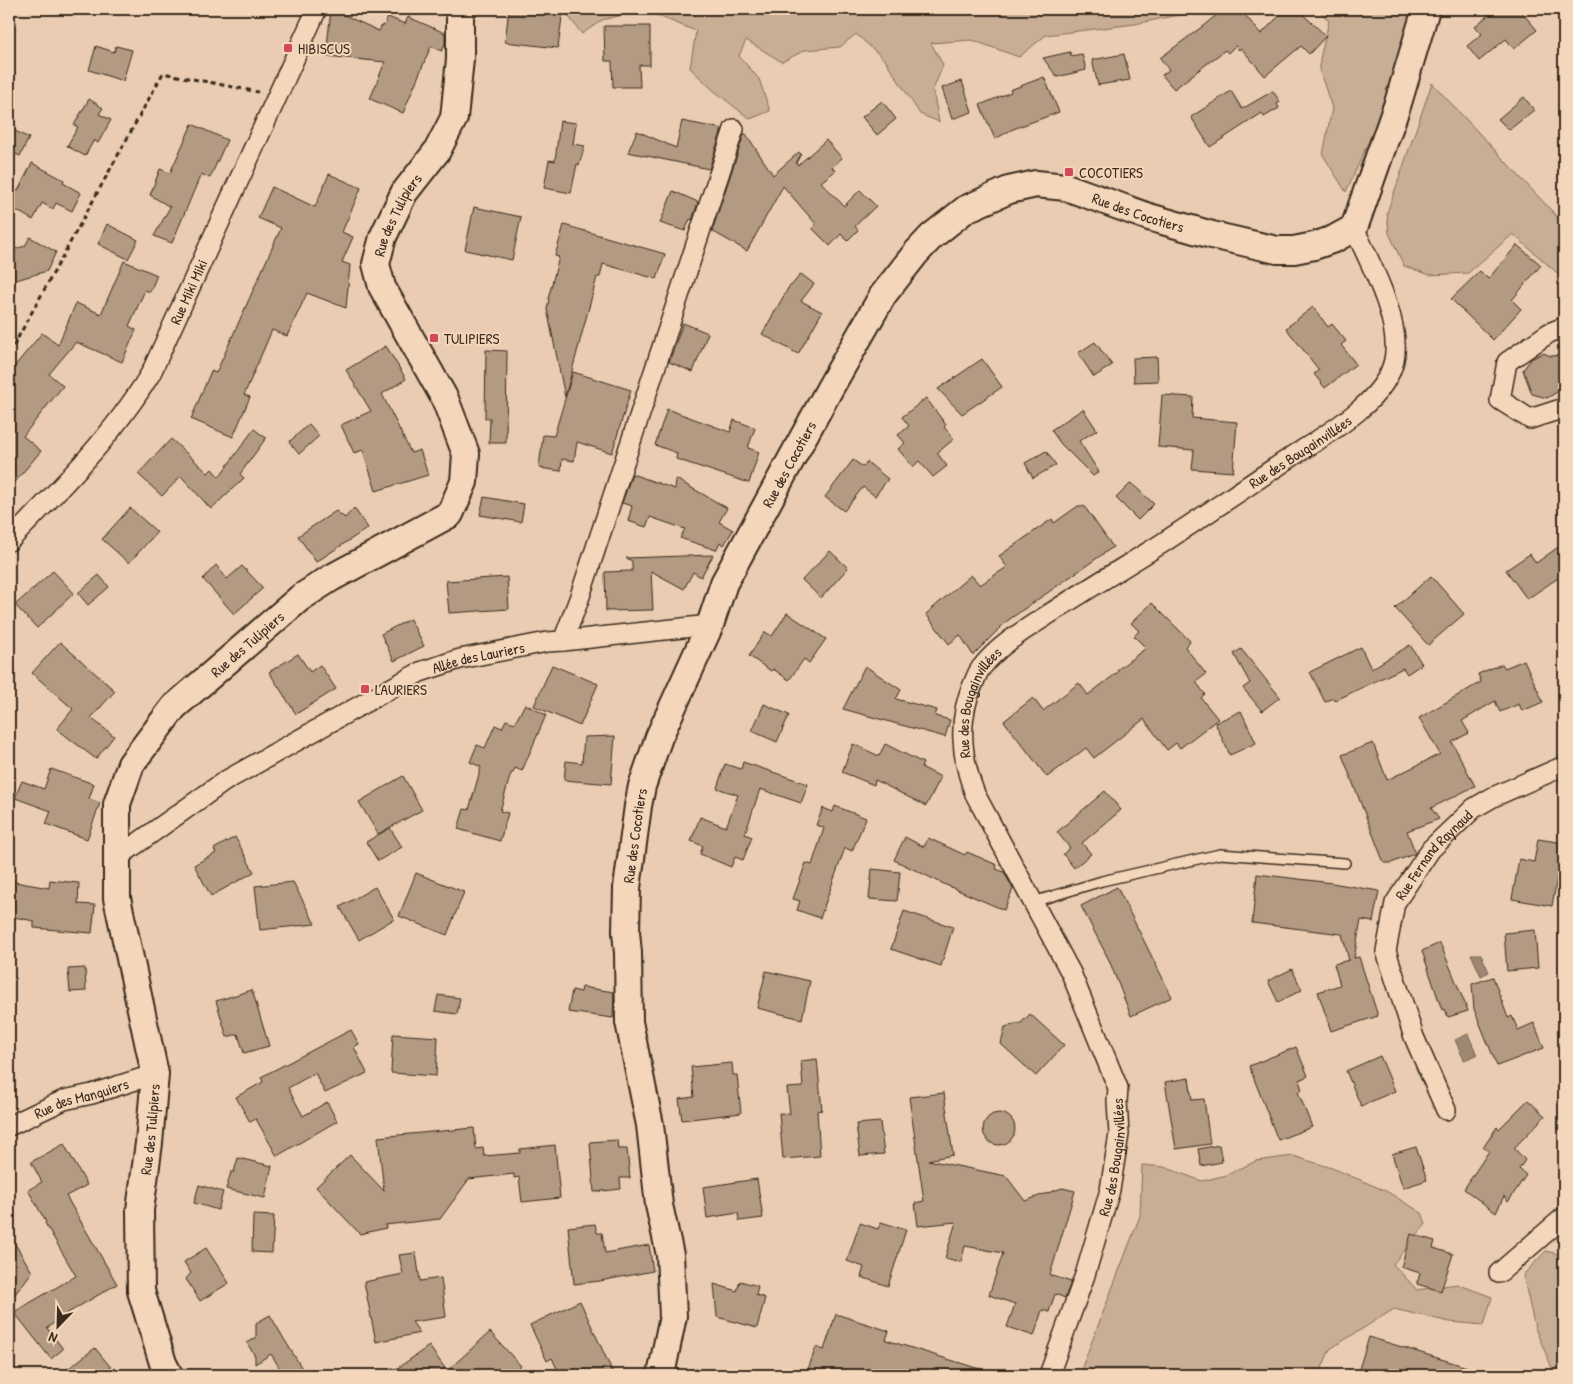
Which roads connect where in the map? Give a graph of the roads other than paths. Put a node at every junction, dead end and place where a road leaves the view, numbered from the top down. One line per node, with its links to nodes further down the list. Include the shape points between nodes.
1 (317, 9): 8 (street, Rue Miki Miki, via 151,373 114,427)
2 (460, 9): 12 (street, Rue des Tulipiers, via 460,59 454,118 437,151 404,193 382,237 376,264 382,287 445,399 466,454 464,482 450,514 300,598 174,707 131,764 116,804)
3 (1426, 9): 5 (street, via 1398,103)
4 (734, 129): 10 (street)
5 (1354, 228): 9 (street, Rue des Cocotiers, via 1314,246 1277,250 1149,217 1066,187 1036,184 1015,188 966,209 932,236 883,294 724,584); 14 (street, Rue des Bougainvillées, via 1387,300 1394,340 1392,369 1378,391 1343,424 1023,632 980,669 963,714 963,747 968,777)
6 (1564, 327): 7 (street, via 1549,333 1507,362 1500,400 1530,419)
7 (1564, 408)
8 (9, 541)
9 (710, 624): 10 (street, Allée des Lauriers); 21 (street, Rue des Cocotiers, via 659,737 642,786 627,888 629,1022 650,1125 658,1205 670,1255 673,1316)
10 (563, 641): 12 (street, Allée des Lauriers, via 460,660 420,672 225,780)
11 (1564, 766): 16 (street, Rue Fernand Raynaud, via 1474,808 1431,850 1395,903 1386,951 1414,1038)
12 (118, 857): 15 (street, Rue des Tulipiers, via 117,898)
13 (1345, 862): 14 (lane, via 1220,854 1102,881)
14 (1033, 902): 22 (street, Rue des Bougainvillées, via 1071,973 1118,1088 1119,1134 1110,1190 1085,1275)
15 (155, 1074): 17 (street, Rue des Manguiers, via 64,1100); 20 (street, Rue des Tulipiers, via 140,1210 140,1291)
16 (1446, 1110)
17 (9, 1126)
18 (1564, 1217): 19 (street)
19 (1499, 1273)
20 (169, 1375)
21 (661, 1375)
22 (1048, 1375)

